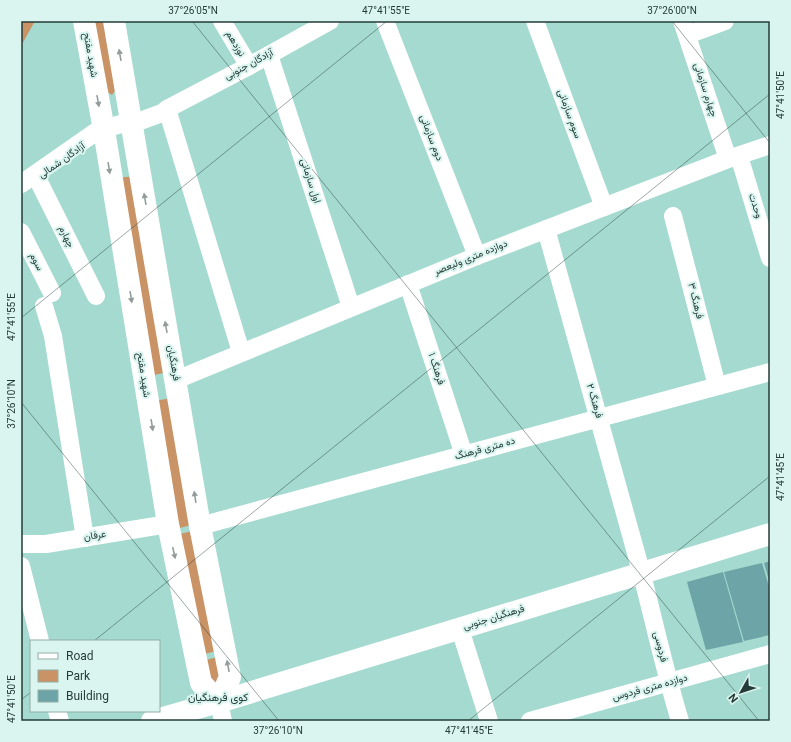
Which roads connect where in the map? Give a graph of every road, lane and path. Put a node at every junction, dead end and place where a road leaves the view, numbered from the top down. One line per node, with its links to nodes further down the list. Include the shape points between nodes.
1 (84, 21): 13 (main road, شهید مفتح, one-way to 13)
2 (114, 21): 12 (main road, فرهنگیان, one-way to 2)
3 (222, 21): 10 (street, نوزدهم)
4 (330, 21): 9 (street, آزادگان جنوبی)
5 (385, 21): 23 (street, دوم سازمانی)
6 (535, 21): 18 (street, سوم سازمانی)
7 (725, 21): 8 (street)
8 (685, 28): 15 (street, چهارم سازمانی)
9 (269, 55): 10 (street, آزادگان جنوبی); 27 (street, اول سازمانی)
10 (248, 66): 11 (street, آزادگان جنوبی)
11 (167, 109): 12 (street, آزادگان جنوبی, via 140,121); 28 (street)
12 (132, 121): 13 (street, آزادگان جنوبی); 30 (main road, فرهنگیان, one-way to 12)
13 (102, 130): 16 (street, آزادگان شمالی, via 99,135); 34 (main road, شهید مفتح, one-way to 34)
14 (770, 145): 15 (street, دوازده متری ولیعصر)
15 (733, 157): 18 (street, دوازده متری ولیعصر); 22 (street, وحدت)
16 (29, 181): 17 (street, آزادگان شمالی); 26 (street, چهارم)
17 (21, 189)
18 (604, 206): 20 (street, دوازده متری ولیعصر)
19 (673, 216): 31 (street, فرهنگ ۳)
20 (546, 229): 23 (street, دوازده متری ولیعصر); 32 (street, فرهنگ ۲)
21 (21, 232): 37 (street, سوم, via 48,299)
22 (767, 236): 24 (street, وحدت)
23 (477, 256): 25 (street, دوازده متری ولیعصر)
24 (770, 258)
25 (408, 284): 27 (street, دوازده متری ولیعصر); 33 (street, فرهنگ ۱)
26 (96, 296)
27 (352, 307): 28 (street, دوازده متری ولیعصر)
28 (242, 352): 30 (street, دوازده متری ولیعصر)
29 (770, 372): 31 (street, ده متری فرهنگ)
30 (176, 380): 35 (main road, فرهنگیان, one-way to 30)
31 (717, 386): 32 (street, ده متری فرهنگ)
32 (599, 418): 33 (street, ده متری فرهنگ); 40 (street, فرهنگ ۲)
33 (464, 455): 35 (street, ده متری فرهنگ)
34 (168, 524): 37 (street, عرفان); 45 (main road, شهید مفتح, one-way to 45, via 201,683)
35 (200, 526): 45 (main road, فرهنگیان, one-way to 35, via 230,677)
36 (770, 534): 40 (main road, فرهنگیان جنوبی)
37 (85, 538): 38 (street, عرفان, via 46,544)
38 (21, 544)
39 (21, 566): 42 (street)
40 (641, 573): 41 (main road, فرهنگیان جنوبی); 44 (street, فردوسی)
41 (460, 629): 45 (main road, فرهنگیان جنوبی); 47 (street)
42 (40, 640)
43 (770, 654): 44 (street, دوازده متری فردوس)
44 (668, 683): 48 (street, دوازده متری فردوس); 49 (street, فردوسی)
45 (221, 712): 46 (main road, فرهنگیان جنوبی)
46 (152, 721)
47 (488, 721)
48 (530, 721)
49 (680, 721)

